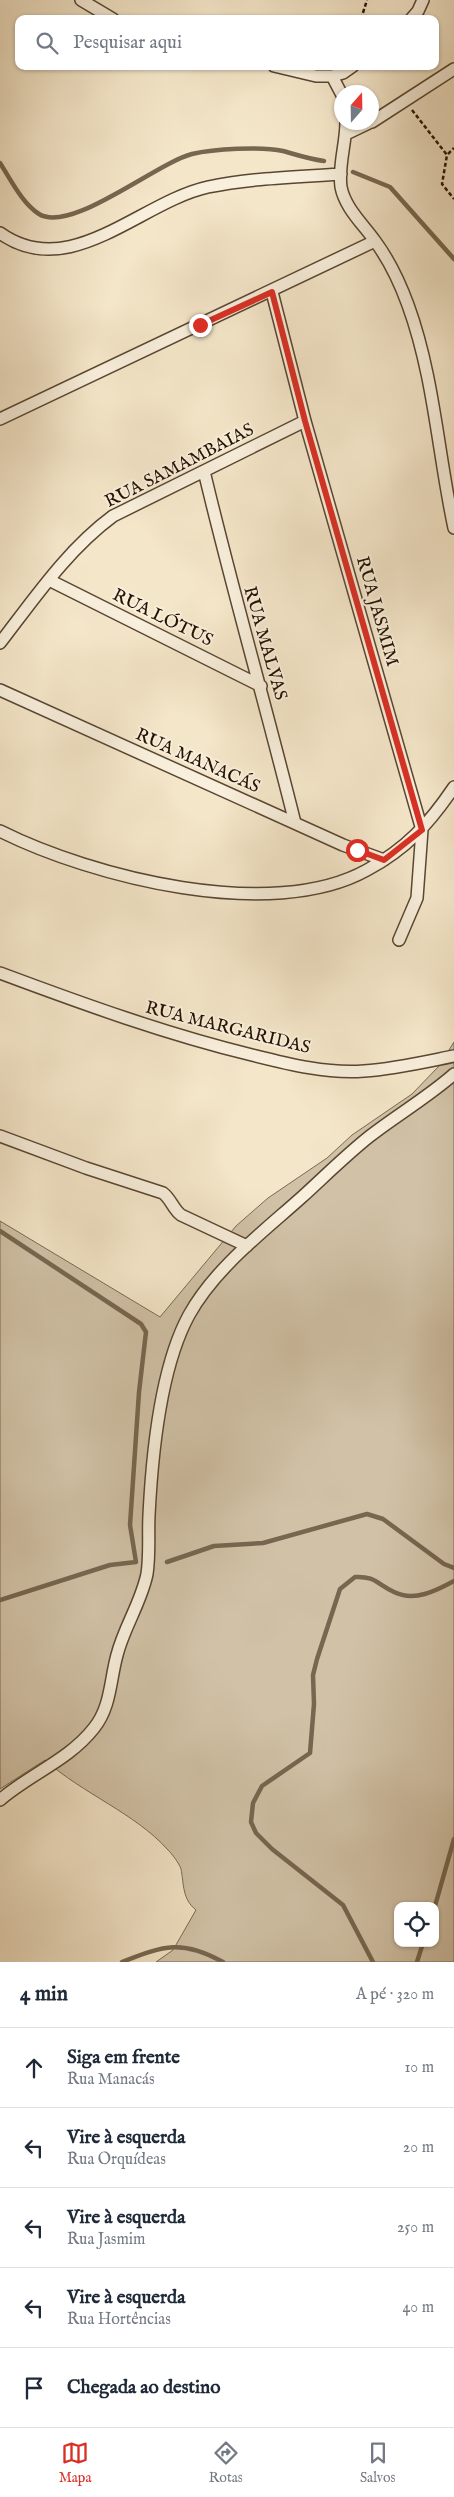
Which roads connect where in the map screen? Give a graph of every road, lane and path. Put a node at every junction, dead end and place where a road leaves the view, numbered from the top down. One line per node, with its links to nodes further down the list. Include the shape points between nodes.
1 (81, 0): 4 (street)
2 (367, 0): 5 (path)
3 (423, 0): 6 (street)
4 (106, 15)
5 (362, 15)
6 (415, 15)
7 (454, 69): 12 (street)
8 (291, 70): 10 (street)
9 (347, 70): 10 (street)
10 (332, 76): 11 (street)
11 (337, 85)
12 (405, 102): 13 (street); 16 (path)
13 (379, 117)
14 (346, 130): 17 (street)
15 (454, 148): 16 (path)
16 (447, 154): 18 (path, via 442,184)
17 (341, 174): 19 (street, via 208,187 72,247 55,250 32,248 10,240); 20 (street, via 344,198)
18 (454, 199)
19 (0, 232)
20 (375, 241): 21 (street); 25 (street, via 409,305 427,376)
21 (272, 292): 22 (street); 23 (street, RUA JASMIM)
22 (0, 419)
23 (305, 421): 24 (street, RUA SAMAMBAIAS); 32 (street, RUA JASMIM)
24 (204, 471): 26 (street, RUA SAMAMBAIAS, via 113,516 96,529); 28 (street, RUA MALVAS, via 229,576)
25 (454, 528)
26 (48, 580): 27 (street, RUA SAMAMBAIAS); 28 (street, RUA LÓTUS)
27 (0, 643)
28 (261, 686): 31 (street, RUA MALVAS)
29 (0, 690): 31 (street, RUA MANACÁS)
30 (454, 787): 32 (street)
31 (296, 824): 34 (street, RUA MANACÁS)
32 (422, 830): 34 (street); 35 (street, RUA JASMIM, via 417,898)
33 (0, 831): 34 (street, via 79,863 156,884 202,892 280,892 312,888 366,871)
34 (384, 860)
35 (399, 940)
36 (0, 974): 37 (street, RUA MARGARIDAS, via 110,1014 285,1063 329,1070 364,1071)
37 (454, 1056)
38 (454, 1074): 40 (street, via 368,1137)
39 (0, 1136): 40 (street, via 163,1193 181,1215)
40 (247, 1246): 41 (street, via 209,1287 179,1337 166,1383 152,1462 146,1576 116,1656 104,1710 94,1728 76,1746)
41 (0, 1800)

